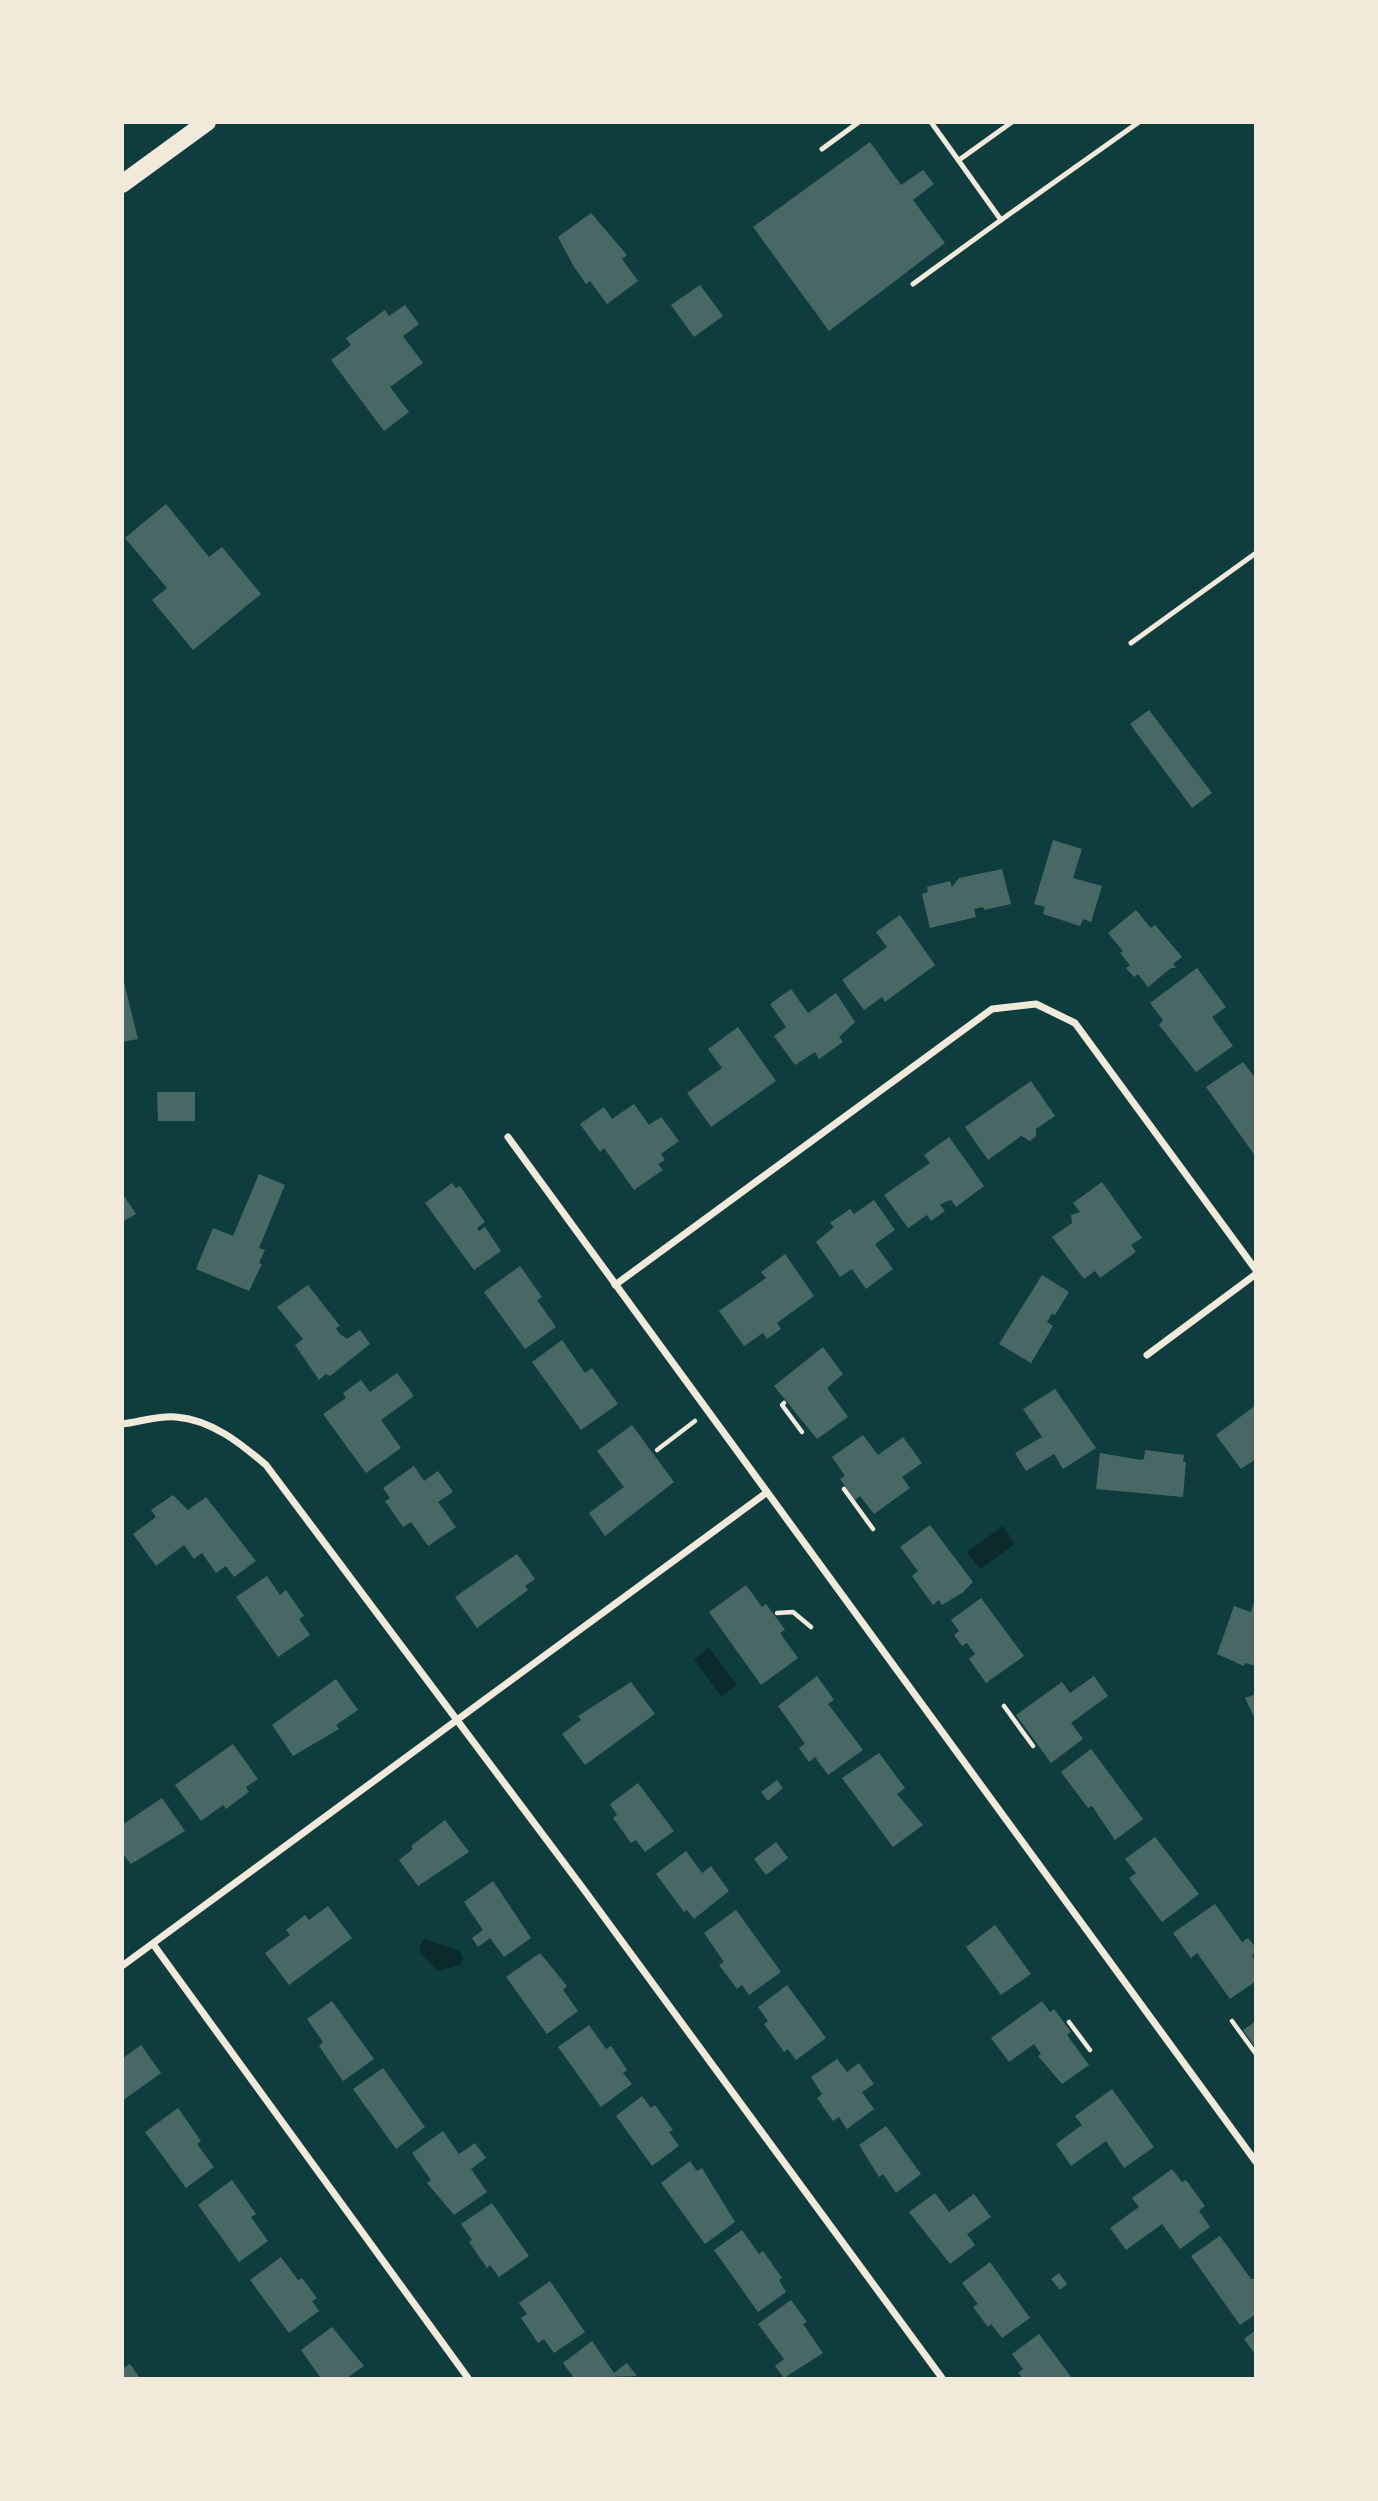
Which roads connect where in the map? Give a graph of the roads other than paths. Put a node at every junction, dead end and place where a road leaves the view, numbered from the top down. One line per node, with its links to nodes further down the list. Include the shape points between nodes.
1 (207, 122): 8 (main road)
2 (859, 122): 6 (lane)
3 (931, 122): 7 (lane)
4 (1012, 122): 7 (lane)
5 (1139, 122): 9 (lane)
6 (822, 149)
7 (959, 160): 9 (lane)
8 (122, 184)
9 (1001, 220): 10 (lane)
10 (913, 284)
11 (1255, 553): 12 (lane)
12 (1131, 643)
13 (508, 1138): 15 (street)
14 (1255, 1272): 15 (street, via 1075,1023 1035,1004 992,1009); 16 (street)
15 (615, 1285): 18 (street)
16 (1147, 1355)
17 (122, 1424): 19 (street, via 174,1416 197,1422 235,1438 266,1465)
18 (766, 1493): 19 (street); 22 (street)
19 (458, 1721): 20 (street); 24 (street)
20 (153, 1944): 21 (street); 23 (street)
21 (122, 1966)
22 (1255, 2162)
23 (468, 2378)
24 (942, 2378)

